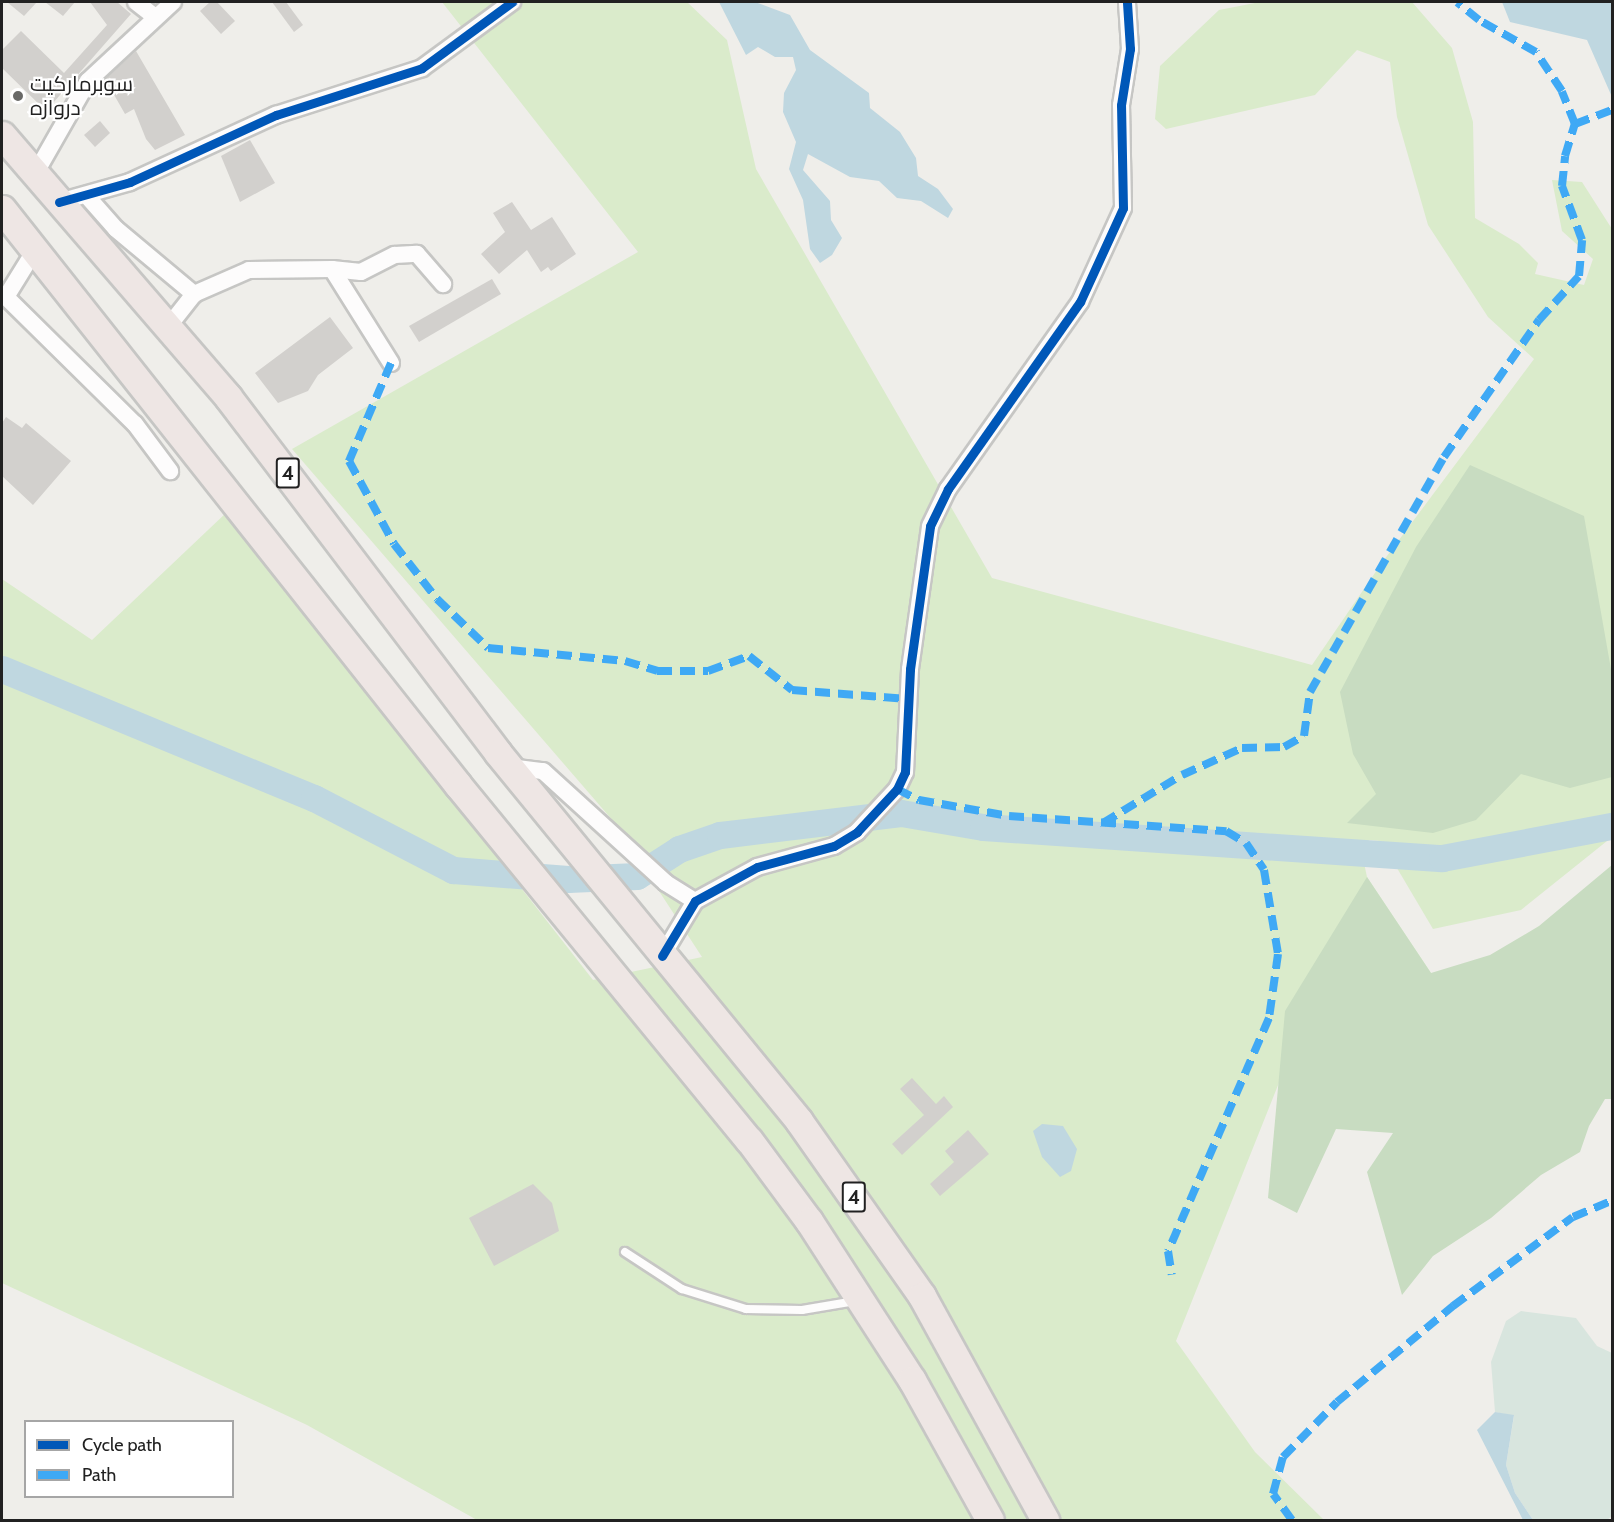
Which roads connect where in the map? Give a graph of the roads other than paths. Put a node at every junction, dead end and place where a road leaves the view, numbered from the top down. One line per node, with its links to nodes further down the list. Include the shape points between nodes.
1 (136, 2): 5 (street)
2 (173, 2): 5 (street)
3 (512, 2): 8 (street, via 422,68 276,116 130,182)
4 (1127, 2): 20 (street, via 1130,49 1121,105 1124,207 1080,302 948,489 930,526 910,669 905,772 897,789 857,832 834,846 757,867)
5 (154, 16): 7 (street, via 88,81)
6 (2, 135): 7 (highway, 4)
7 (35, 174): 9 (highway, 4)
8 (86, 195): 9 (street); 14 (street, via 116,228)
9 (59, 202): 16 (highway, 4)
10 (2, 209): 11 (highway, 4)
11 (36, 250): 15 (street); 23 (highway, 4, via 458,785 749,1140)
12 (332, 269): 13 (street, via 361,272 395,255 417,254); 14 (street, via 249,270); 17 (street)
13 (443, 284)
14 (194, 294): 16 (street)
15 (4, 296): 18 (street, via 135,424)
16 (168, 327): 19 (highway, 4, via 322,515)
17 (391, 363)
18 (170, 471)
19 (509, 768): 20 (street, via 543,771 666,883); 21 (highway, 4)
20 (694, 901): 21 (street)
21 (662, 956): 24 (highway, 4, via 799,1121 878,1231 956,1351)
22 (626, 1252): 23 (lane, via 682,1289 746,1309 802,1310)
23 (862, 1300): 25 (highway, 4, via 912,1380)
24 (1040, 1519)
25 (990, 1521)

